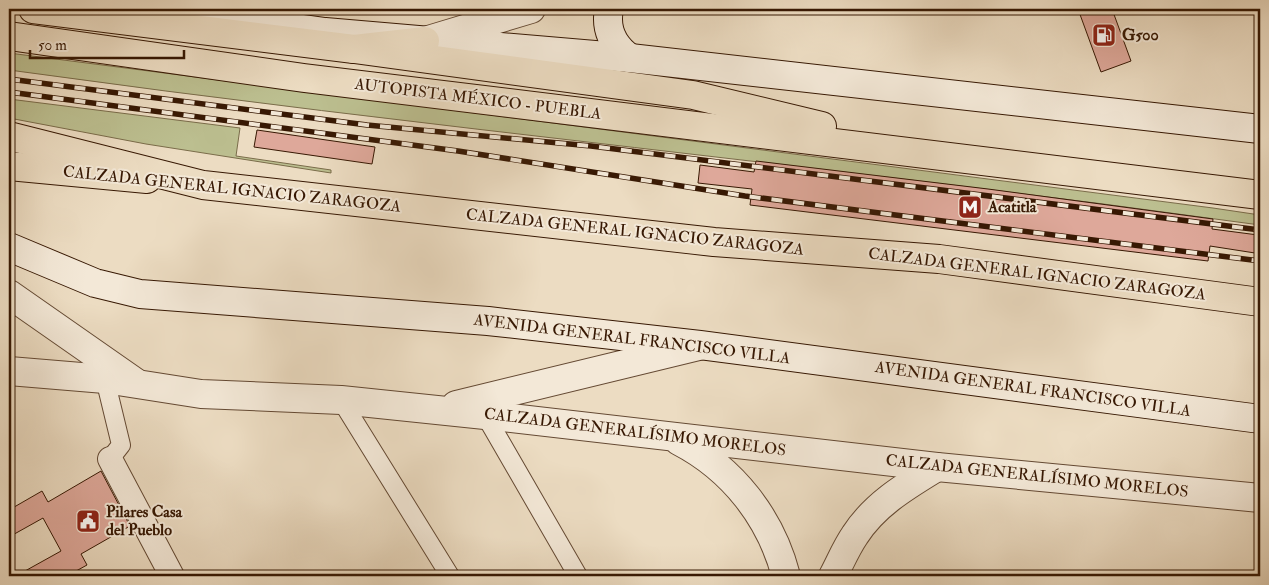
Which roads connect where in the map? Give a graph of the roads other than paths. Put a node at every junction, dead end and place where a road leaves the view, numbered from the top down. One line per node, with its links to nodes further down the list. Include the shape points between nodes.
1 (33, 9): 7 (highway)
2 (158, 9): 6 (main road, via 325,32)
3 (531, 9): 6 (main road)
4 (609, 9): 8 (main road, via 611,36)
5 (9, 36): 11 (highway, AUTOPISTA MÉXICO - PUEBLA, via 314,79)
6 (425, 41): 7 (highway); 8 (main road)
7 (354, 49): 11 (highway, via 693,95)
8 (630, 58): 9 (main road)
9 (1260, 128)
10 (9, 136): 13 (highway)
11 (948, 156): 14 (highway)
12 (9, 166): 13 (highway, CALZADA GENERAL IGNACIO ZARAGOZA)
13 (203, 186): 17 (highway, CALZADA GENERAL IGNACIO ZARAGOZA, via 714,242 939,259)
14 (1260, 196)
15 (9, 247): 18 (main road, AVENIDA GENERAL FRANCISCO VILLA, via 95,283 140,294 488,321)
16 (9, 294): 21 (main road)
17 (1260, 302)
18 (700, 345): 23 (main road); 25 (main road, AVENIDA GENERAL FRANCISCO VILLA)
19 (9, 371): 20 (main road, CALZADA GENERALÍSIMO MORELOS)
20 (105, 380): 21 (main road, CALZADA GENERALÍSIMO MORELOS); 27 (street, via 121,445)
21 (141, 386): 22 (main road, CALZADA GENERALÍSIMO MORELOS, via 201,394)
22 (341, 400): 23 (main road, CALZADA GENERALÍSIMO MORELOS); 31 (street)
23 (436, 410): 24 (main road, CALZADA GENERALÍSIMO MORELOS)
24 (484, 415): 26 (main road, CALZADA GENERALÍSIMO MORELOS); 32 (street)
25 (1260, 419)
26 (669, 436): 28 (main road, CALZADA GENERALÍSIMO MORELOS); 33 (main road, via 713,462 750,499 775,542)
27 (110, 459): 30 (street)
28 (937, 467): 29 (main road, CALZADA GENERALÍSIMO MORELOS); 34 (main road, via 875,509 854,535)
29 (1260, 498)
30 (172, 576)
31 (450, 576)
32 (578, 576)
33 (786, 576)
34 (833, 576)

